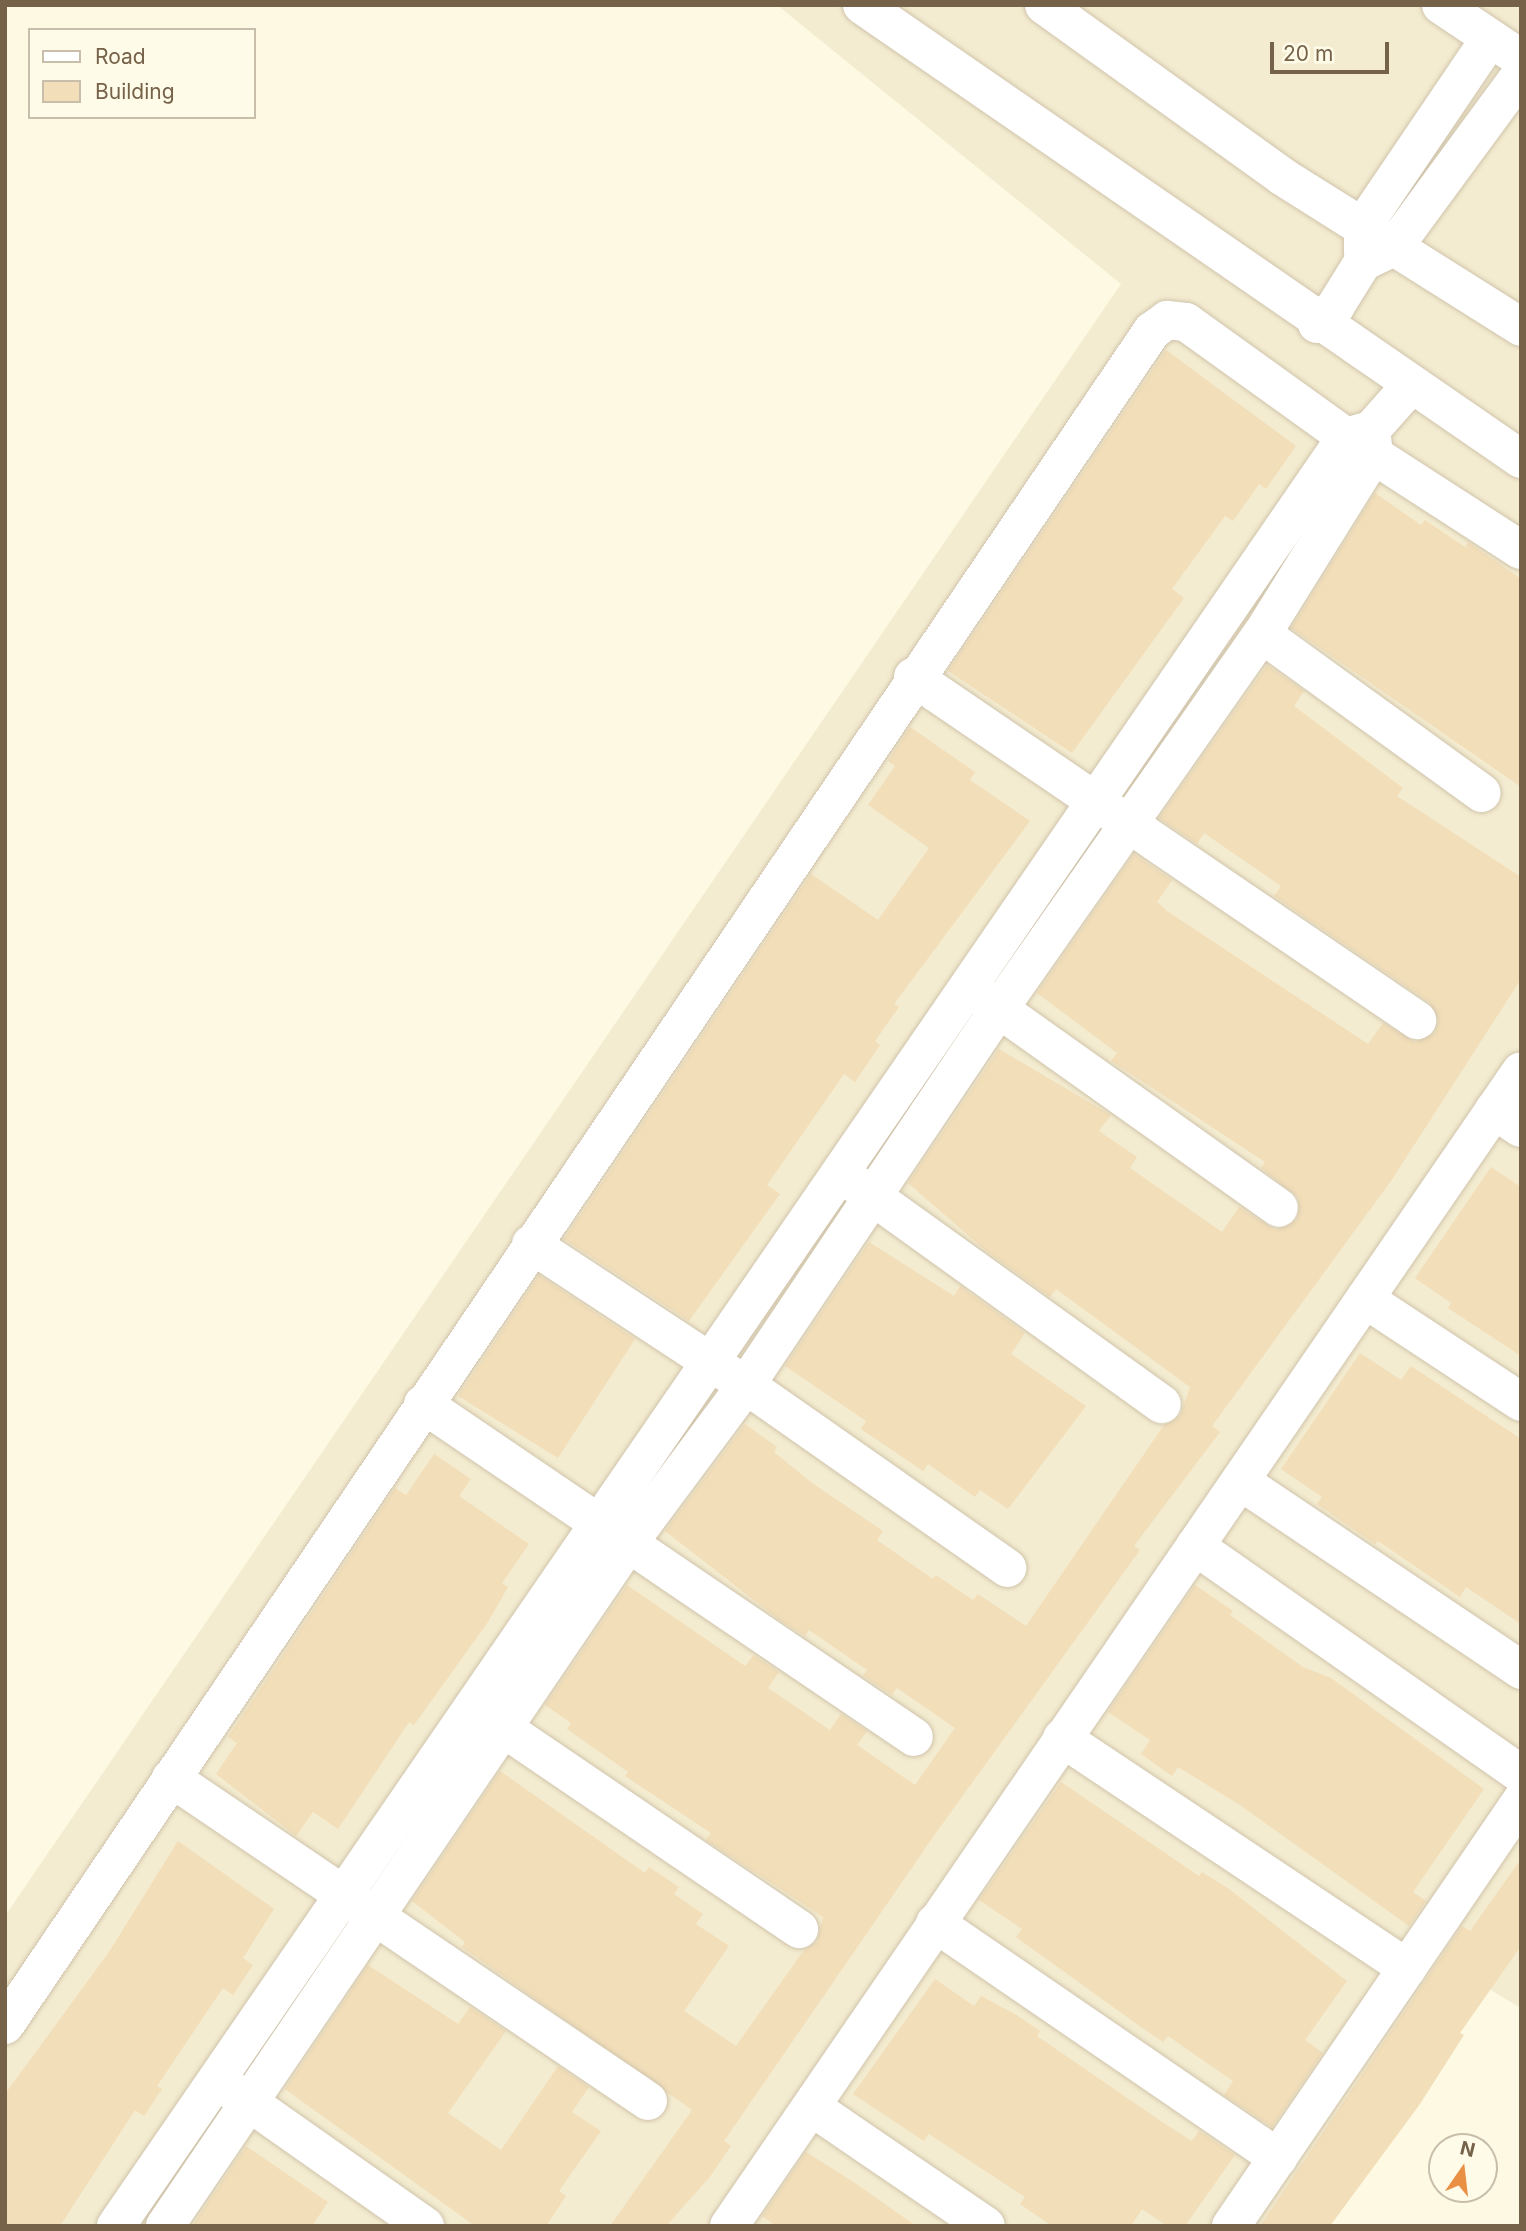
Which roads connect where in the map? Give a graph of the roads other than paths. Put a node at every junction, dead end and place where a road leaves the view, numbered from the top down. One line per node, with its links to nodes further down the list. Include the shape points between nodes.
1 (862, 5): 5 (street)
2 (1044, 5): 5 (street, via 1283,177)
3 (1441, 5): 4 (street)
4 (1511, 47): 5 (street)
5 (1354, 274): 6 (street); 7 (street)
6 (1521, 327)
7 (1379, 422): 8 (street); 9 (street); 10 (street); 11 (street, via 1186,322 1167,320 1152,331); 13 (street)
8 (1521, 459)
9 (1521, 550)
10 (1262, 634): 12 (street); 14 (street)
11 (913, 677): 13 (street); 23 (street)
12 (1482, 793)
13 (1095, 802): 14 (street); 15 (street)
14 (1131, 824): 16 (street); 17 (street)
15 (967, 986): 16 (street); 20 (street)
16 (999, 1009): 21 (street); 22 (street)
17 (1417, 1020)
18 (1521, 1071): 19 (street)
19 (1508, 1119): 24 (street)
20 (842, 1175): 21 (street); 25 (street)
21 (874, 1197): 26 (street); 29 (street)
22 (1279, 1208)
23 (531, 1244): 25 (street); 28 (street)
24 (1365, 1299): 27 (street); 30 (street)
25 (710, 1361): 26 (street); 31 (street)
26 (746, 1385): 32 (street); 34 (street)
27 (1521, 1402)
28 (423, 1404): 31 (street); 41 (street)
29 (1162, 1404)
30 (1240, 1481): 33 (street); 35 (street)
31 (597, 1523): 32 (street); 36 (street)
32 (628, 1544): 37 (street); 38 (street)
33 (1195, 1546): 39 (street); 40 (street)
34 (1007, 1568)
35 (1521, 1670)
36 (473, 1708): 37 (street); 43 (street)
37 (505, 1730): 44 (street); 46 (street)
38 (914, 1737)
39 (1062, 1738): 45 (street); 47 (street)
40 (1521, 1774)
41 (171, 1778): 43 (street); 48 (street)
42 (1521, 1801): 47 (street)
43 (347, 1896): 44 (street); 49 (street)
44 (379, 1917): 50 (street); 51 (street)
45 (935, 1923): 52 (street); 53 (street)
46 (799, 1929)
47 (1407, 1968): 53 (street)
48 (5, 2025)
49 (216, 2080): 50 (street); 54 (street)
50 (247, 2101): 55 (street); 56 (street)
51 (648, 2102)
52 (813, 2108): 57 (street); 58 (street)
53 (1278, 2158): 59 (street)
54 (116, 2226)
55 (165, 2226)
56 (425, 2226)
57 (729, 2226)
58 (986, 2226)
59 (1231, 2226)

